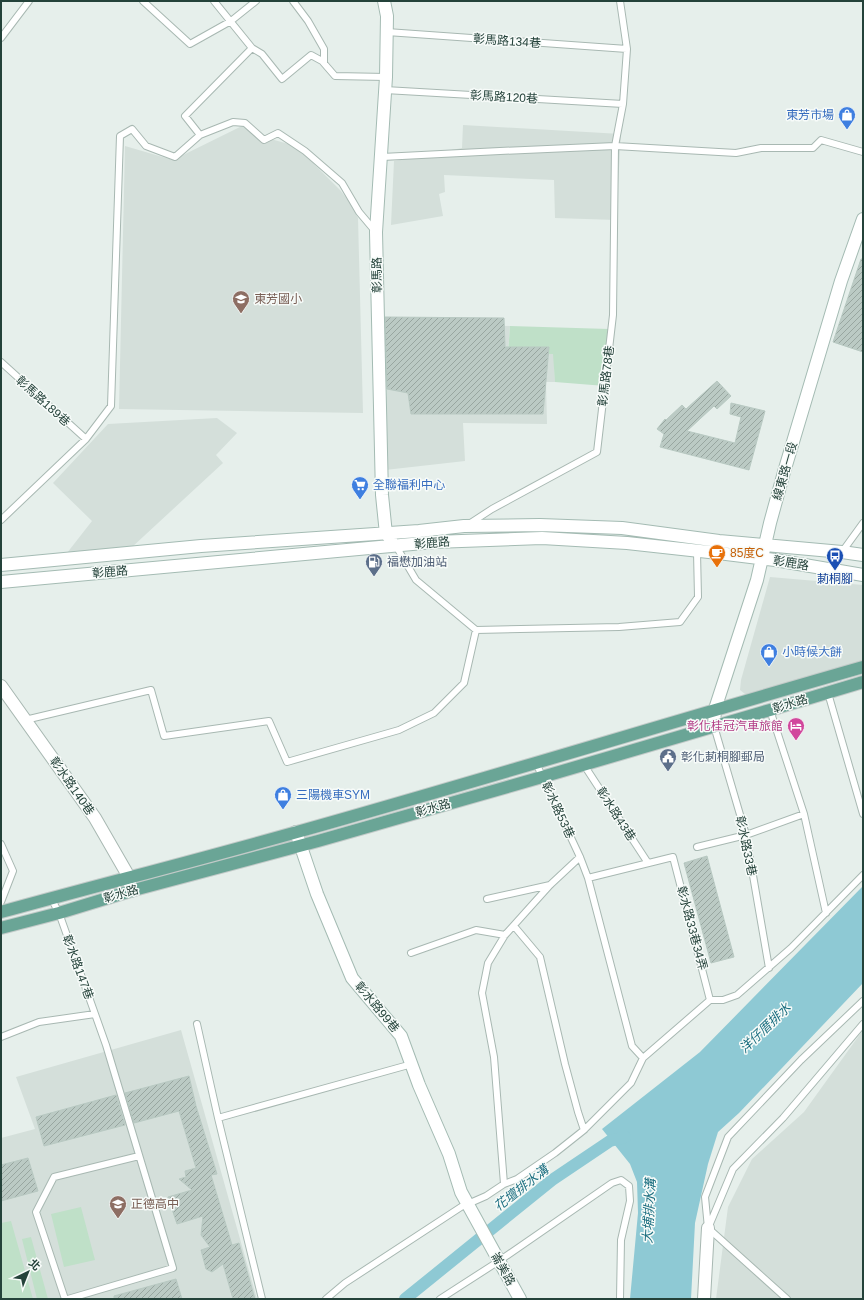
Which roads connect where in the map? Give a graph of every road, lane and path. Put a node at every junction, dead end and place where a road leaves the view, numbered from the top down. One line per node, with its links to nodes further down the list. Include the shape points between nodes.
1 (29, 1): 10 (lane)
2 (143, 1): 8 (lane, via 190,44)
3 (214, 1): 8 (lane)
4 (256, 1): 8 (lane)
5 (293, 1): 13 (lane, via 324,49)
6 (384, 1): 9 (main road, 彰馬路)
7 (620, 1): 12 (lane)
8 (232, 21): 11 (lane)
9 (387, 32): 12 (lane, 彰馬路134巷); 14 (main road, 彰馬路)
10 (1, 38)
11 (252, 48): 13 (lane, via 262,54 282,79 310,55); 17 (lane, via 185,116)
12 (627, 49): 16 (lane)
13 (324, 63): 14 (lane, via 334,76)
14 (386, 77): 15 (main road, 彰馬路)
15 (386, 90): 16 (lane, 彰馬路120巷); 20 (main road, 彰馬路)
16 (622, 104): 18 (lane)
17 (200, 134): 22 (lane, via 233,122 245,123 264,140 278,132 342,183 359,212); 24 (lane, via 175,157 146,146 132,129 120,136 111,406)
18 (615, 146): 19 (lane, via 736,153 761,148 813,148 821,140); 20 (lane); 27 (lane, 彰馬路78巷, via 613,315 597,452)
19 (863, 152)
20 (382, 158): 22 (main road, 彰馬路)
21 (863, 219): 31 (main road, 線東路一段, via 841,281 784,472)
22 (376, 232): 28 (main road, 彰馬路, via 382,495)
23 (1, 362): 24 (lane, 彰馬路189巷)
24 (86, 439): 25 (lane)
25 (1, 520)
26 (863, 523): 33 (lane)
27 (464, 526): 28 (main road, 彰鹿路); 31 (main road, 彰鹿路, via 622,528)
28 (386, 534): 29 (main road, 彰鹿路); 30 (main road)
29 (201, 546): 34 (main road, 彰鹿路); 37 (main road)
30 (396, 546): 32 (main road, 彰鹿路, via 478,539 542,538 627,543); 37 (main road, 彰鹿路); 42 (lane, via 416,580)
31 (765, 546): 33 (main road, 彰鹿路); 36 (main road, 線東路一段)
32 (697, 552): 36 (main road, 彰鹿路); 42 (lane, via 698,597 680,622 619,627)
33 (842, 552): 35 (main road, 彰鹿路)
34 (115, 554): 38 (main road, 彰鹿路); 39 (main road)
35 (863, 555)
36 (762, 559): 40 (main road, 彰鹿路); 47 (main road, 線東路一段)
37 (203, 563): 39 (main road, 彰鹿路)
38 (1, 565)
39 (118, 571): 41 (main road, 彰鹿路)
40 (863, 575)
41 (1, 582)
42 (476, 630): 49 (lane, via 464,682 434,713 399,730 287,762 269,720 164,736 152,690)
43 (863, 667): 47 (main road, 彰水路)
44 (863, 682): 46 (main road, 彰水路)
45 (1, 686): 49 (main road, 彰水路140巷)
46 (828, 693): 48 (main road, 彰水路); 55 (lane)
47 (715, 709): 50 (main road, 線東路一段); 51 (main road, 彰水路)
48 (770, 710): 50 (main road, 彰水路); 54 (lane)
49 (25, 720): 64 (main road, 彰水路140巷, via 95,818)
50 (714, 726): 52 (main road, 彰水路); 57 (lane, 彰水路33巷)
51 (536, 763): 53 (lane, 彰水路53巷); 56 (main road, 彰水路)
52 (584, 765): 53 (main road, 彰水路); 62 (lane, 彰水路43巷)
53 (542, 777): 59 (main road, 彰水路); 61 (lane, 彰水路53巷)
54 (804, 814): 57 (lane); 73 (lane)
55 (863, 814)
56 (296, 832): 59 (main road, 彰水路99巷); 64 (main road, 彰水路)
57 (746, 835): 60 (lane); 78 (lane, 彰水路33巷)
58 (1, 844): 70 (lane, via 13,871)
59 (300, 846): 67 (main road, 彰水路); 86 (main road, 彰水路99巷, via 352,978 401,1036)
60 (697, 847)
61 (580, 857): 65 (lane, 彰水路53巷); 66 (lane)
62 (648, 863): 65 (lane); 79 (lane, 彰水路33巷34弄, via 673,857)
63 (863, 875): 73 (lane)
64 (129, 877): 67 (main road, 彰水路140巷); 68 (main road, 彰水路)
65 (588, 878): 85 (lane, 彰水路53巷, via 632,1046)
66 (550, 885): 69 (lane); 74 (lane)
67 (131, 891): 72 (main road, 彰水路)
68 (51, 898): 71 (main road, 彰水路); 72 (lane, 彰水路147巷)
69 (487, 899)
70 (1, 902)
71 (1, 912)
72 (59, 913): 75 (main road, 彰水路); 81 (lane, 彰水路147巷)
73 (826, 913): 78 (lane)
74 (514, 926): 76 (lane); 88 (lane, via 540,957 565,1064)
75 (1, 928)
76 (505, 936): 77 (lane, via 476,930); 90 (lane, via 488,963 482,993 494,1057)
77 (411, 953)
78 (769, 968): 79 (lane, via 738,996)
79 (710, 1000): 85 (lane)
80 (863, 1001): 92 (lane, via 801,1060 728,1137 705,1197)
81 (95, 1014): 84 (lane, 彰水路147巷, via 39,1022); 89 (lane)
82 (197, 1024): 87 (lane)
83 (863, 1024): 92 (lane, via 784,1118 733,1169)
84 (1, 1037)
85 (643, 1058): 88 (lane, via 631,1083)
86 (412, 1064): 87 (lane); 91 (main road, 彰水路99巷, via 449,1154 461,1192)
87 (218, 1118): 96 (lane)
88 (584, 1130): 90 (lane, via 517,1179)
89 (139, 1156): 94 (lane, via 54,1177 36,1212); 95 (lane, via 173,1268)
90 (504, 1184): 91 (lane)
91 (470, 1207): 93 (main road, 崙美路); 97 (lane, via 460,1207 345,1283)
92 (708, 1228): 101 (main road); 102 (lane)
93 (499, 1261): 98 (lane); 99 (main road, 崙美路); 100 (lane, via 612,1183 621,1180 629,1186 630,1200 621,1240)
94 (65, 1299)
95 (68, 1299)
96 (262, 1299)
97 (326, 1299)
98 (440, 1299)
99 (520, 1299)
100 (620, 1299)
101 (704, 1299)
102 (788, 1299)

